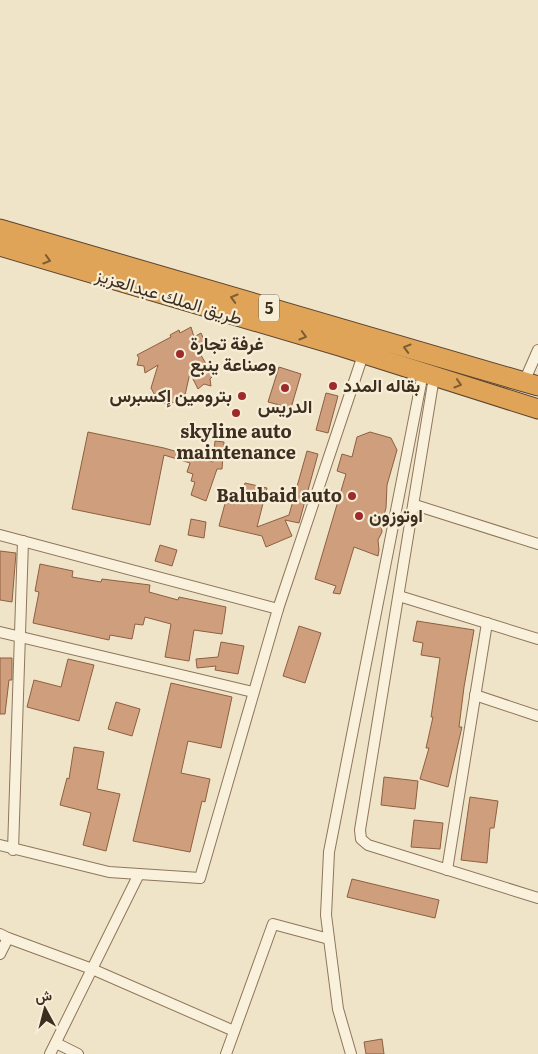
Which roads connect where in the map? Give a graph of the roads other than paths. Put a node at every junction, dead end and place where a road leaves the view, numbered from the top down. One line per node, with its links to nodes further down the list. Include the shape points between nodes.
1 (0, 229): 6 (highway, طريق الملك عبدالعزيز / 5, one-way to 1)
2 (0, 246): 4 (highway, طريق الملك عبدالعزيز / 5, one-way to 4)
3 (538, 350): 6 (street)
4 (363, 355): 5 (highway, طريق الملك عبدالعزيز / 5); 13 (street)
5 (429, 375): 7 (highway, طريق الملك عبدالعزيز / 5, one-way to 7); 8 (street); 27 (street, via 329,852 326,914)
6 (531, 384)
7 (538, 409)
8 (415, 505): 11 (street); 12 (street)
9 (0, 535): 10 (street)
10 (23, 542): 13 (street); 16 (street)
11 (538, 544)
12 (399, 596): 14 (street); 23 (street, via 361,839 368,845)
13 (278, 609): 18 (street)
14 (487, 623): 17 (street); 19 (street)
15 (0, 632): 16 (street)
16 (20, 637): 18 (street); 22 (street)
17 (538, 639)
18 (253, 692): 24 (street, via 200,878)
19 (475, 695): 20 (street); 23 (street)
20 (538, 716)
21 (0, 845): 22 (street)
22 (13, 850): 24 (street, via 109,872)
23 (448, 870): 25 (street)
24 (139, 874): 29 (street)
25 (538, 898)
26 (4, 936): 28 (street); 29 (street)
27 (329, 939): 30 (street, via 273,924); 35 (street, via 338,1009)
28 (0, 954)
29 (92, 969): 30 (street); 31 (street)
30 (234, 1031): 34 (street)
31 (56, 1043): 32 (street); 33 (street)
32 (50, 1054)
33 (78, 1054)
34 (226, 1054)
35 (351, 1054)

